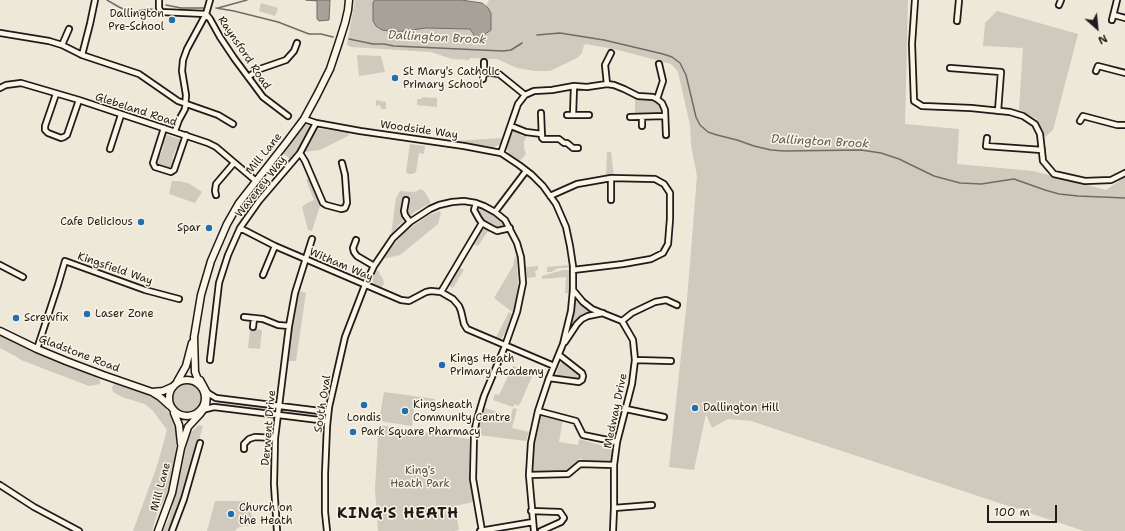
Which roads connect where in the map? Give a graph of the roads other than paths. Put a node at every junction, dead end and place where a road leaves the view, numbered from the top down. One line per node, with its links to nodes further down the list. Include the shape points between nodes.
1 (95, 0): 18 (street)
2 (159, 0): 8 (street, via 161,12)
3 (210, 0): 8 (street)
4 (349, 0): 45 (street, Mill Lane, via 345,23 330,69)
5 (915, 0): 35 (street, via 912,44 914,101 922,106)
6 (959, 0): 12 (street)
7 (1117, 0): 9 (street)
8 (206, 14): 25 (street, Raynsford Road); 34 (street, via 183,60)
9 (1114, 15): 10 (street); 11 (street)
10 (1125, 18)
11 (1112, 20)
12 (957, 21)
13 (69, 29): 16 (street)
14 (0, 33): 16 (street)
15 (297, 43): 25 (street, via 286,60 260,69)
16 (62, 45): 18 (street)
17 (611, 52): 27 (street, via 605,65)
18 (82, 54): 34 (street, via 139,74 172,98)
19 (484, 62): 23 (street)
20 (659, 64): 32 (street, via 662,81)
21 (950, 68): 35 (street, via 1001,72)
22 (1096, 71): 24 (street, via 1098,66)
23 (484, 72): 26 (street); 31 (street, via 499,74)
24 (1125, 73)
25 (248, 77): 41 (street, Raynsford Road, via 263,97)
26 (483, 79)
27 (607, 84): 28 (street); 32 (street, via 638,96)
28 (574, 86): 31 (street, via 534,91); 39 (street)
29 (0, 88): 30 (street, Glebeland Road, via 21,83)
30 (56, 94): 33 (street, Glebeland Road); 33 (street, via 45,130 61,138 67,135)
31 (526, 95): 50 (street, via 518,104)
32 (657, 98): 42 (street, via 662,103)
33 (79, 100): 37 (street, Glebeland Road)
34 (185, 104): 48 (street, via 218,115); 53 (street)
35 (998, 111): 60 (street, via 1023,116 1035,124 1040,134)
36 (541, 113): 56 (street)
37 (122, 115): 52 (street, Glebeland Road); 59 (street)
38 (567, 115): 39 (street)
39 (573, 115): 40 (street)
40 (589, 115)
41 (288, 116)
42 (665, 116): 44 (street); 55 (street)
43 (630, 117): 44 (street)
44 (642, 117): 51 (street)
45 (304, 119): 47 (street, Woodside Way); 68 (street, Mill Lane)
46 (1080, 121): 49 (street, via 1082,116)
47 (316, 123): 61 (street, Waveney Way); 62 (street, Woodside Way)
48 (233, 124)
49 (1125, 125)
50 (511, 126): 56 (street); 62 (street)
51 (642, 126)
52 (164, 128): 53 (street, Glebeland Road); 54 (street, via 153,163 155,167 171,172 174,170)
53 (175, 131): 54 (street, Glebeland Road)
54 (186, 135): 63 (street, Glebeland Road, via 208,142)
55 (666, 135)
56 (542, 136): 58 (street, via 543,139 559,139 573,148)
57 (987, 138): 60 (street, via 986,146)
58 (578, 148)
59 (110, 149)
60 (1042, 150): 66 (street, via 1043,161 1054,174 1085,181 1111,180)
61 (300, 153): 64 (street, via 306,161 323,203 341,209 345,208 347,203); 77 (street, Waveney Way, via 259,201)
62 (501, 153): 65 (street, Woodside Way)
63 (234, 163): 68 (street, Glebeland Road); 69 (street, via 216,184)
64 (342, 163)
65 (526, 170): 70 (street, Woodside Way); 74 (street)
66 (1125, 173)
67 (611, 178): 70 (street, via 577,184); 72 (street); 85 (street, via 655,180 664,184 670,193 668,244 663,253 651,260)
68 (256, 181): 96 (street, Mill Lane, via 233,212 217,245 204,281)
69 (214, 192)
70 (550, 196): 85 (street, Woodside Way, via 566,227)
71 (406, 200): 75 (street, via 404,211)
72 (611, 200)
73 (476, 202): 74 (street); 75 (street, South Oval, via 452,202 430,209); 76 (street, via 474,210)
74 (495, 212): 78 (street)
75 (410, 222): 84 (street, South Oval, via 393,238)
76 (482, 223): 78 (street, via 497,231); 90 (street)
77 (240, 228): 81 (street, Witham Way); 106 (street, Waveney Way, via 219,283)
78 (510, 228): 103 (street, via 521,257 523,283 518,312)
79 (312, 239): 82 (street, Derwent Drive)
80 (356, 240): 84 (street, via 354,252)
81 (275, 246): 82 (street, Witham Way); 86 (street)
82 (305, 260): 88 (street, Witham Way); 98 (street, Derwent Drive)
83 (0, 265): 87 (street)
84 (374, 266): 88 (street, South Oval)
85 (573, 270): 89 (street, Woodside Way)
86 (263, 275)
87 (23, 277)
88 (365, 285): 90 (street, Witham Way, via 409,301 426,292); 119 (street, South Oval, via 345,337)
89 (573, 290): 93 (street, via 592,309); 102 (street, Woodside Way)
90 (441, 292): 103 (street, via 459,306 467,329)
91 (179, 299): 104 (street, Kingsfield Way, via 145,290 65,261)
92 (677, 305): 97 (street, via 666,300 655,302)
93 (603, 313): 97 (street); 102 (street, via 582,319)
94 (244, 317): 95 (street)
95 (254, 318): 98 (street); 99 (street)
96 (196, 321): 101 (street, Mill Lane); 112 (street, Mill Lane, via 196,367)
97 (622, 321): 107 (street, Medway Drive, via 633,340)
98 (289, 326): 114 (street, Derwent Drive)
99 (253, 327)
100 (0, 331): 104 (street, Gladstone Road)
101 (194, 337): 111 (street, Mill Lane, via 186,366); 112 (street, Mill Lane, via 195,372)
102 (563, 344): 105 (street)
103 (506, 346): 109 (street); 140 (street, via 484,396 474,435 473,479)
104 (37, 349): 113 (street, Gladstone Road)
105 (559, 355): 109 (street); 110 (street, via 582,373 582,380 579,382)
106 (210, 360)
107 (635, 360): 108 (street); 116 (street, Medway Drive)
108 (671, 361)
109 (554, 366): 110 (street)
110 (549, 378): 118 (street)
111 (174, 385): 112 (street, via 191,380); 113 (street, via 163,391); 115 (street, via 168,394)
112 (203, 389): 114 (street, via 216,398); 117 (street, Mill Lane, via 206,406)
113 (152, 392): 115 (street, Gladstone Road)
114 (279, 406): 119 (street); 120 (street, Derwent Drive)
115 (171, 408): 117 (street, via 176,414 186,417 191,417); 126 (street, Mill Lane, via 179,425)
116 (626, 409): 121 (street); 124 (street, Medway Drive)
117 (202, 410): 120 (street, via 214,407); 126 (street, Mill Lane, via 188,427)
118 (538, 411): 124 (street, via 576,421 584,435); 129 (street, via 531,443)
119 (328, 412): 122 (street, South Oval)
120 (278, 414): 122 (street); 123 (street, Derwent Drive)
121 (664, 417)
122 (327, 421): 139 (street, South Oval, via 325,512)
123 (275, 438): 127 (street, via 249,439 244,444); 138 (street, Derwent Drive)
124 (617, 442): 128 (street, Medway Drive)
125 (200, 443): 137 (street)
126 (181, 448): 136 (street, Mill Lane, via 172,492)
127 (244, 449)
128 (614, 465): 129 (street, via 580,464 568,474); 132 (street, Medway Drive)
129 (529, 476): 133 (street)
130 (0, 486): 135 (street)
131 (652, 505): 132 (street)
132 (614, 508): 143 (street, Medway Drive)
133 (531, 511): 134 (street); 142 (street, via 560,512 564,518 561,522)
134 (533, 522): 140 (street); 141 (street)
135 (79, 531)
136 (158, 531)
137 (172, 531)
138 (277, 531)
139 (328, 531)
140 (481, 531)
141 (534, 531)
142 (541, 531)
143 (613, 531)

